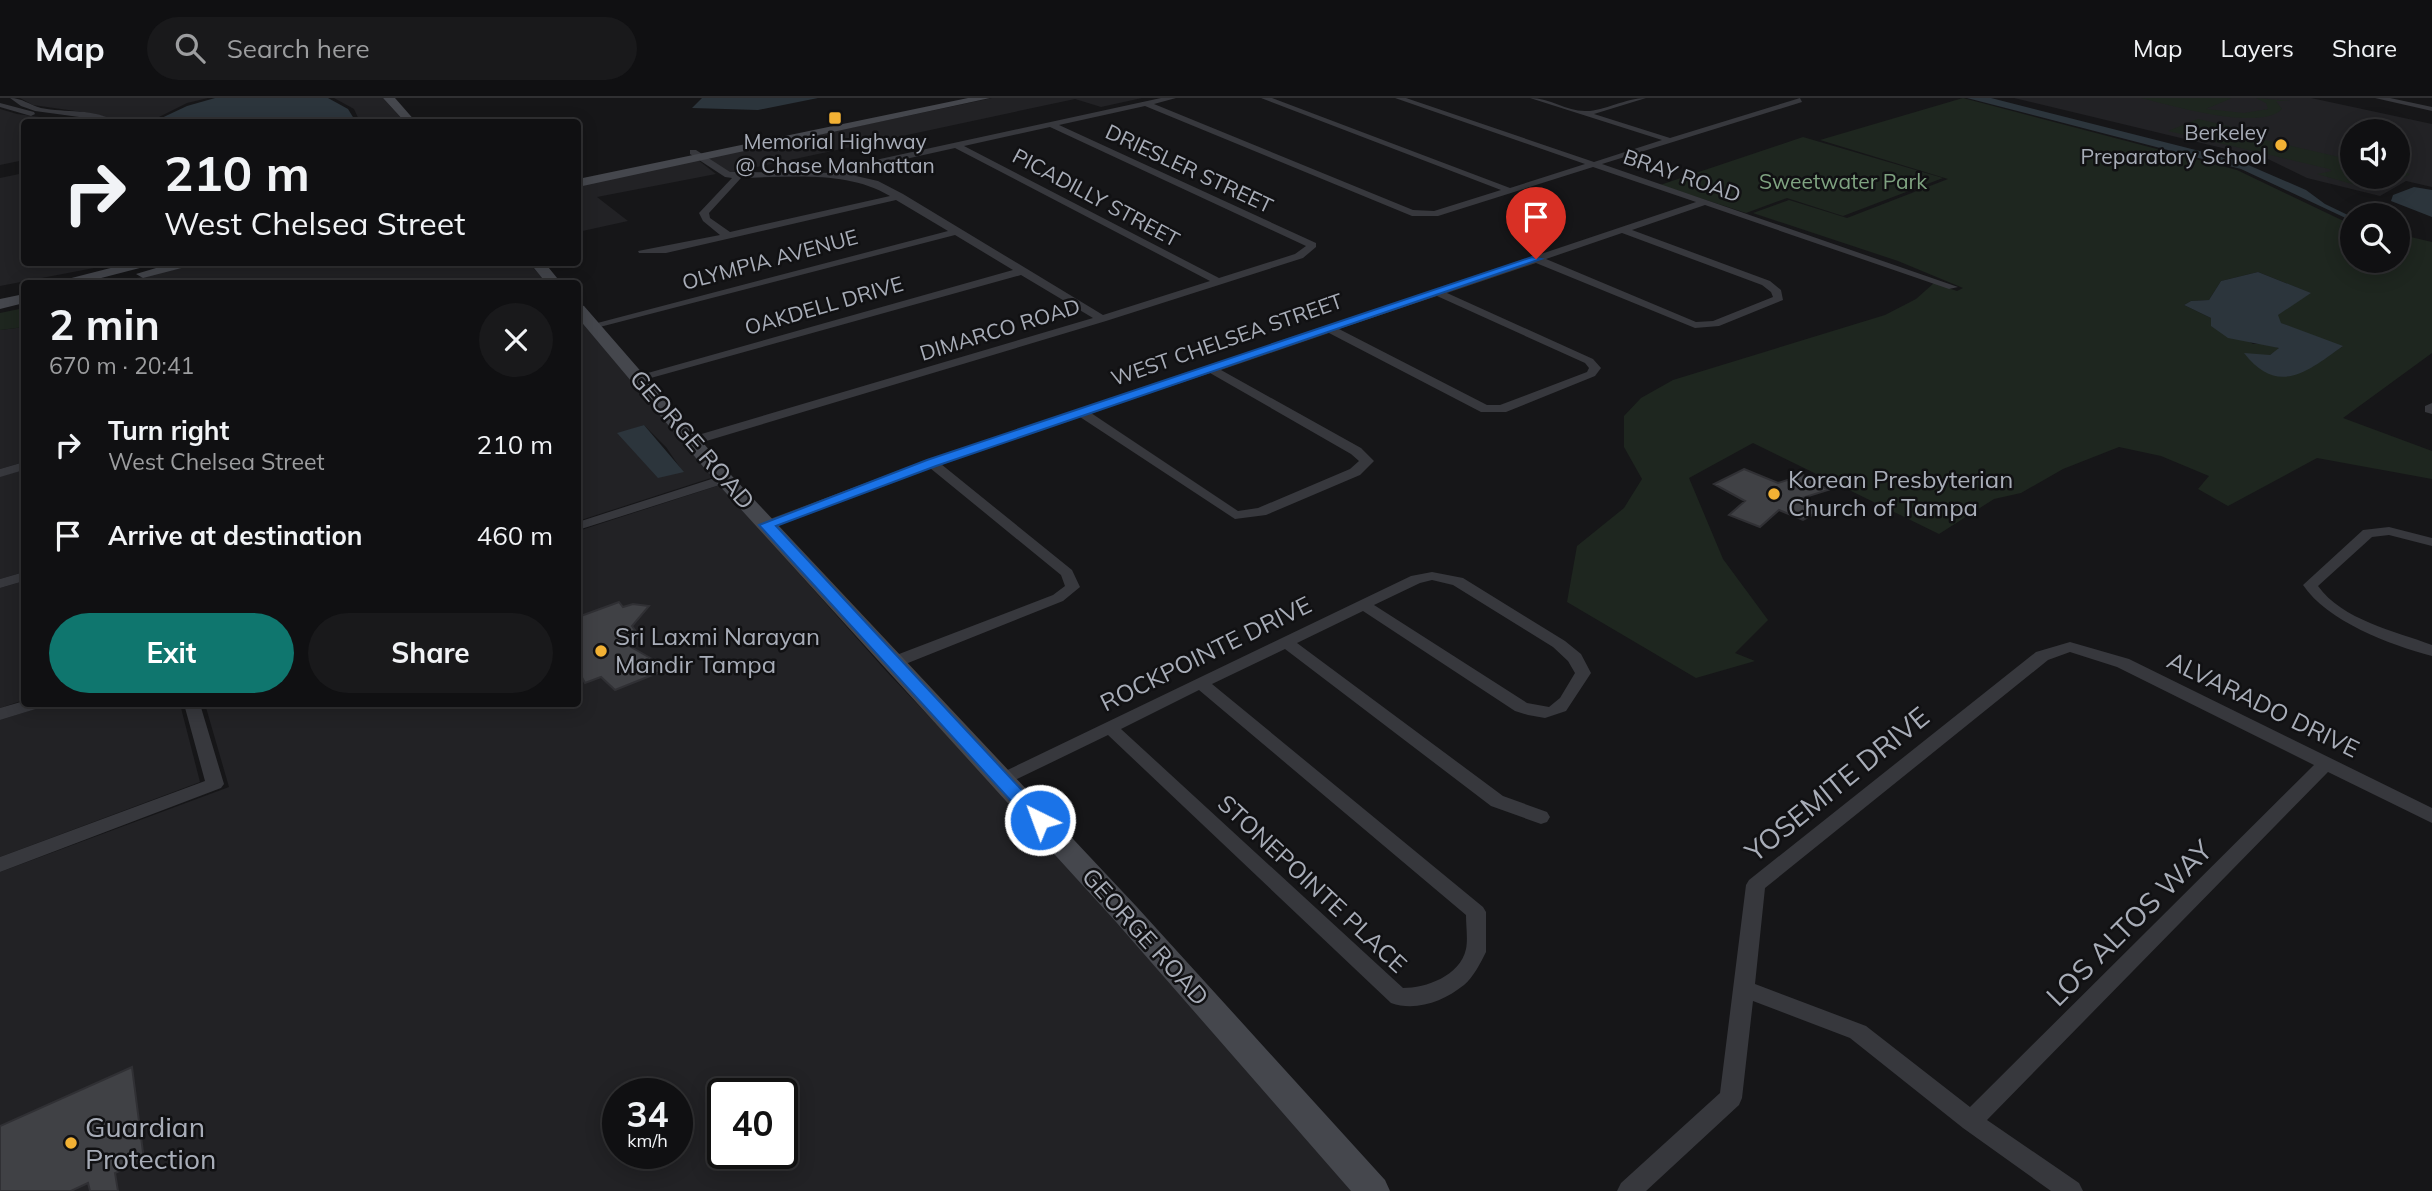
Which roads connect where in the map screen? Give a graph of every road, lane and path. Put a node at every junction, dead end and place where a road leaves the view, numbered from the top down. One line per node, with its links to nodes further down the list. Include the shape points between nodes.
1 (14, 98): 18 (street, via 28,107)
2 (389, 98): 19 (street)
3 (955, 98): 16 (street)
4 (984, 98): 16 (street)
5 (1172, 98): 12 (street)
6 (1265, 98): 29 (street)
7 (1399, 98): 24 (street, BRAY ROAD)
8 (1534, 98): 15 (street)
9 (1642, 98): 15 (street)
10 (2379, 98): 14 (street)
11 (1800, 99): 21 (street)
12 (1146, 104): 20 (street); 29 (street, via 1412,214 1435,214)
13 (0, 105): 17 (street)
14 (2432, 109)
15 (1585, 114): 21 (street)
16 (878, 117): 23 (street)
17 (66, 119)
18 (103, 119)
19 (408, 119)
20 (1050, 124): 22 (street); 35 (street, DRIESLER STREET)
21 (1671, 141): 24 (street)
22 (956, 145): 27 (street, via 880,162); 44 (street, PICADILLY STREET)
23 (697, 155): 25 (street); 26 (street, via 722,173); 28 (street)
24 (1596, 165): 29 (street); 31 (street, BRAY ROAD)
25 (581, 175)
26 (738, 176): 27 (street); 34 (street, via 704,213)
27 (849, 176): 30 (street)
28 (581, 182)
29 (1511, 191)
30 (900, 196): 33 (street); 34 (street)
31 (1703, 202): 32 (street, WEST CHELSEA STREET); 45 (street, BRAY ROAD)
32 (1622, 230): 37 (street, WEST CHELSEA STREET); 37 (street, via 1766,283 1779,298 1715,324 1695,325)
33 (958, 231): 40 (street); 53 (street, OLYMPIA AVENUE)
34 (727, 235): 36 (street)
35 (1313, 245): 44 (street, DIMARCO ROAD, via 1299,256)
36 (643, 251)
37 (1536, 259): 47 (street, WEST CHELSEA STREET)
38 (539, 266): 43 (street)
39 (139, 268): 41 (street); 42 (street)
40 (1022, 271): 52 (street); 56 (street, OAKDELL DRIVE)
41 (76, 280)
42 (108, 280)
43 (552, 280)
44 (1219, 282): 52 (street, DIMARCO ROAD)
45 (1953, 287)
46 (21, 291): 48 (main road)
47 (1436, 292): 54 (street, WEST CHELSEA STREET); 54 (street, via 1589,361 1595,368 1502,409 1485,409)
48 (0, 295)
49 (21, 300): 50 (street)
50 (0, 304)
51 (581, 313): 53 (street, GEORGE ROAD)
52 (1102, 319): 58 (street, DIMARCO ROAD)
53 (592, 326): 56 (street, GEORGE ROAD)
54 (1330, 329): 55 (street, WEST CHELSEA STREET)
55 (1211, 369): 57 (street, WEST CHELSEA STREET); 57 (street, via 1367,461 1355,472 1261,512 1235,515)
56 (636, 378): 58 (street, GEORGE ROAD)
57 (1082, 413): 59 (street, WEST CHELSEA STREET)
58 (693, 440): 62 (street, GEORGE ROAD)
59 (932, 463): 64 (street, WEST CHELSEA STREET); 72 (street, via 1067,573 1073,587 1058,598)
60 (21, 467): 61 (street)
61 (0, 473)
62 (724, 478): 63 (street); 64 (street, GEORGE ROAD)
63 (581, 525)
64 (766, 525): 72 (street, GEORGE ROAD)
65 (2432, 542): 71 (street, via 2389,531 2368,533 2310,584 2315,596 2331,609)
66 (21, 577): 67 (street)
67 (0, 584)
68 (1364, 604): 68 (street, ROCKPOINTE DRIVE, via 1416,579 1432,576 1458,581 1559,644 1583,673 1563,709 1549,715 1521,707); 69 (street, ROCKPOINTE DRIVE)
69 (1287, 643): 73 (street, ROCKPOINTE DRIVE); 81 (street, via 1497,801)
70 (2070, 647): 78 (street, ALVARADO DRIVE, via 2123,663); 83 (street, YOSEMITE DRIVE, via 2042,656 1756,885)
71 (2432, 651)
72 (892, 663): 79 (street, GEORGE ROAD)
73 (1202, 684): 77 (street, ROCKPOINTE DRIVE); 77 (street, STONEPOINTE PLACE, via 1476,912 1476,952 1459,978 1424,997 1398,997)
74 (23, 707): 76 (street)
75 (193, 707): 82 (street, via 215,784)
76 (0, 714)
77 (1110, 728): 79 (street, ROCKPOINTE DRIVE)
78 (2326, 764): 80 (street, ALVARADO DRIVE); 84 (street, LOS ALTOS WAY)
79 (1003, 779): 86 (street, GEORGE ROAD)
80 (2432, 816)
81 (1541, 817)
82 (0, 864)
83 (1746, 990): 84 (street, via 1858,1032); 85 (street, YOSEMITE DRIVE, via 1731,1098)
84 (1972, 1121): 87 (street)
85 (1640, 1188)
86 (1373, 1191)
87 (2071, 1191)

